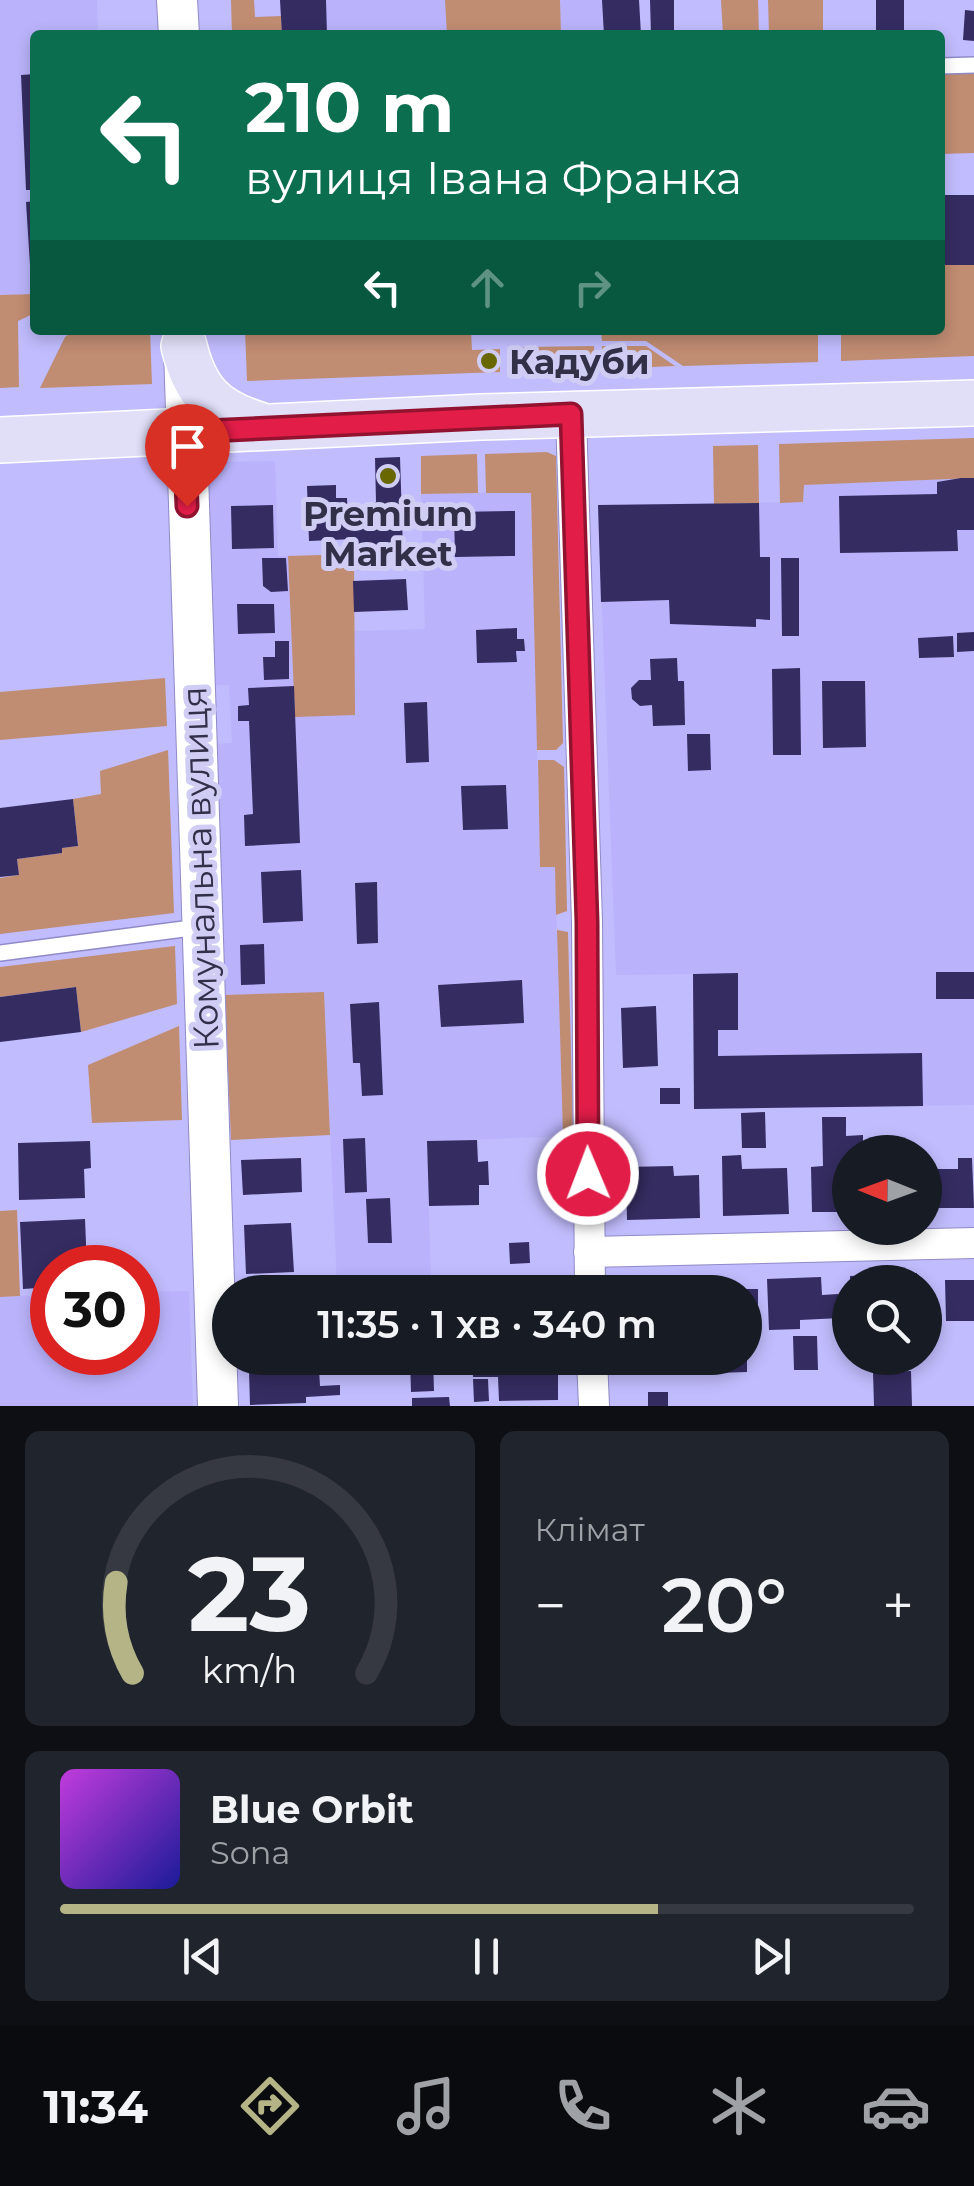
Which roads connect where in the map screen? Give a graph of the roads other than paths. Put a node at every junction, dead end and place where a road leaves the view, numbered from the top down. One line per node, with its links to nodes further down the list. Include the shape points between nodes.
1 (177, 0): 2 (main road)
2 (178, 30)
3 (974, 65): 4 (lane)
4 (945, 66)
5 (184, 338): 8 (main road, via 190,372 207,400); 9 (main road, Комунальна вулиця); 10 (main road, via 172,388 154,414)
6 (974, 403): 7 (main road)
7 (571, 414): 8 (main road); 15 (street, via 587,922)
8 (269, 428): 9 (main road)
9 (184, 432): 10 (main road); 12 (main road, Комунальна вулиця)
10 (109, 436): 11 (main road)
11 (0, 440)
12 (202, 927): 13 (lane); 18 (main road, Комунальна вулиця)
13 (0, 952)
14 (974, 1243): 15 (street)
15 (589, 1252): 16 (street)
16 (590, 1275)
17 (593, 1375): 19 (street)
18 (218, 1406)
19 (594, 1406)

